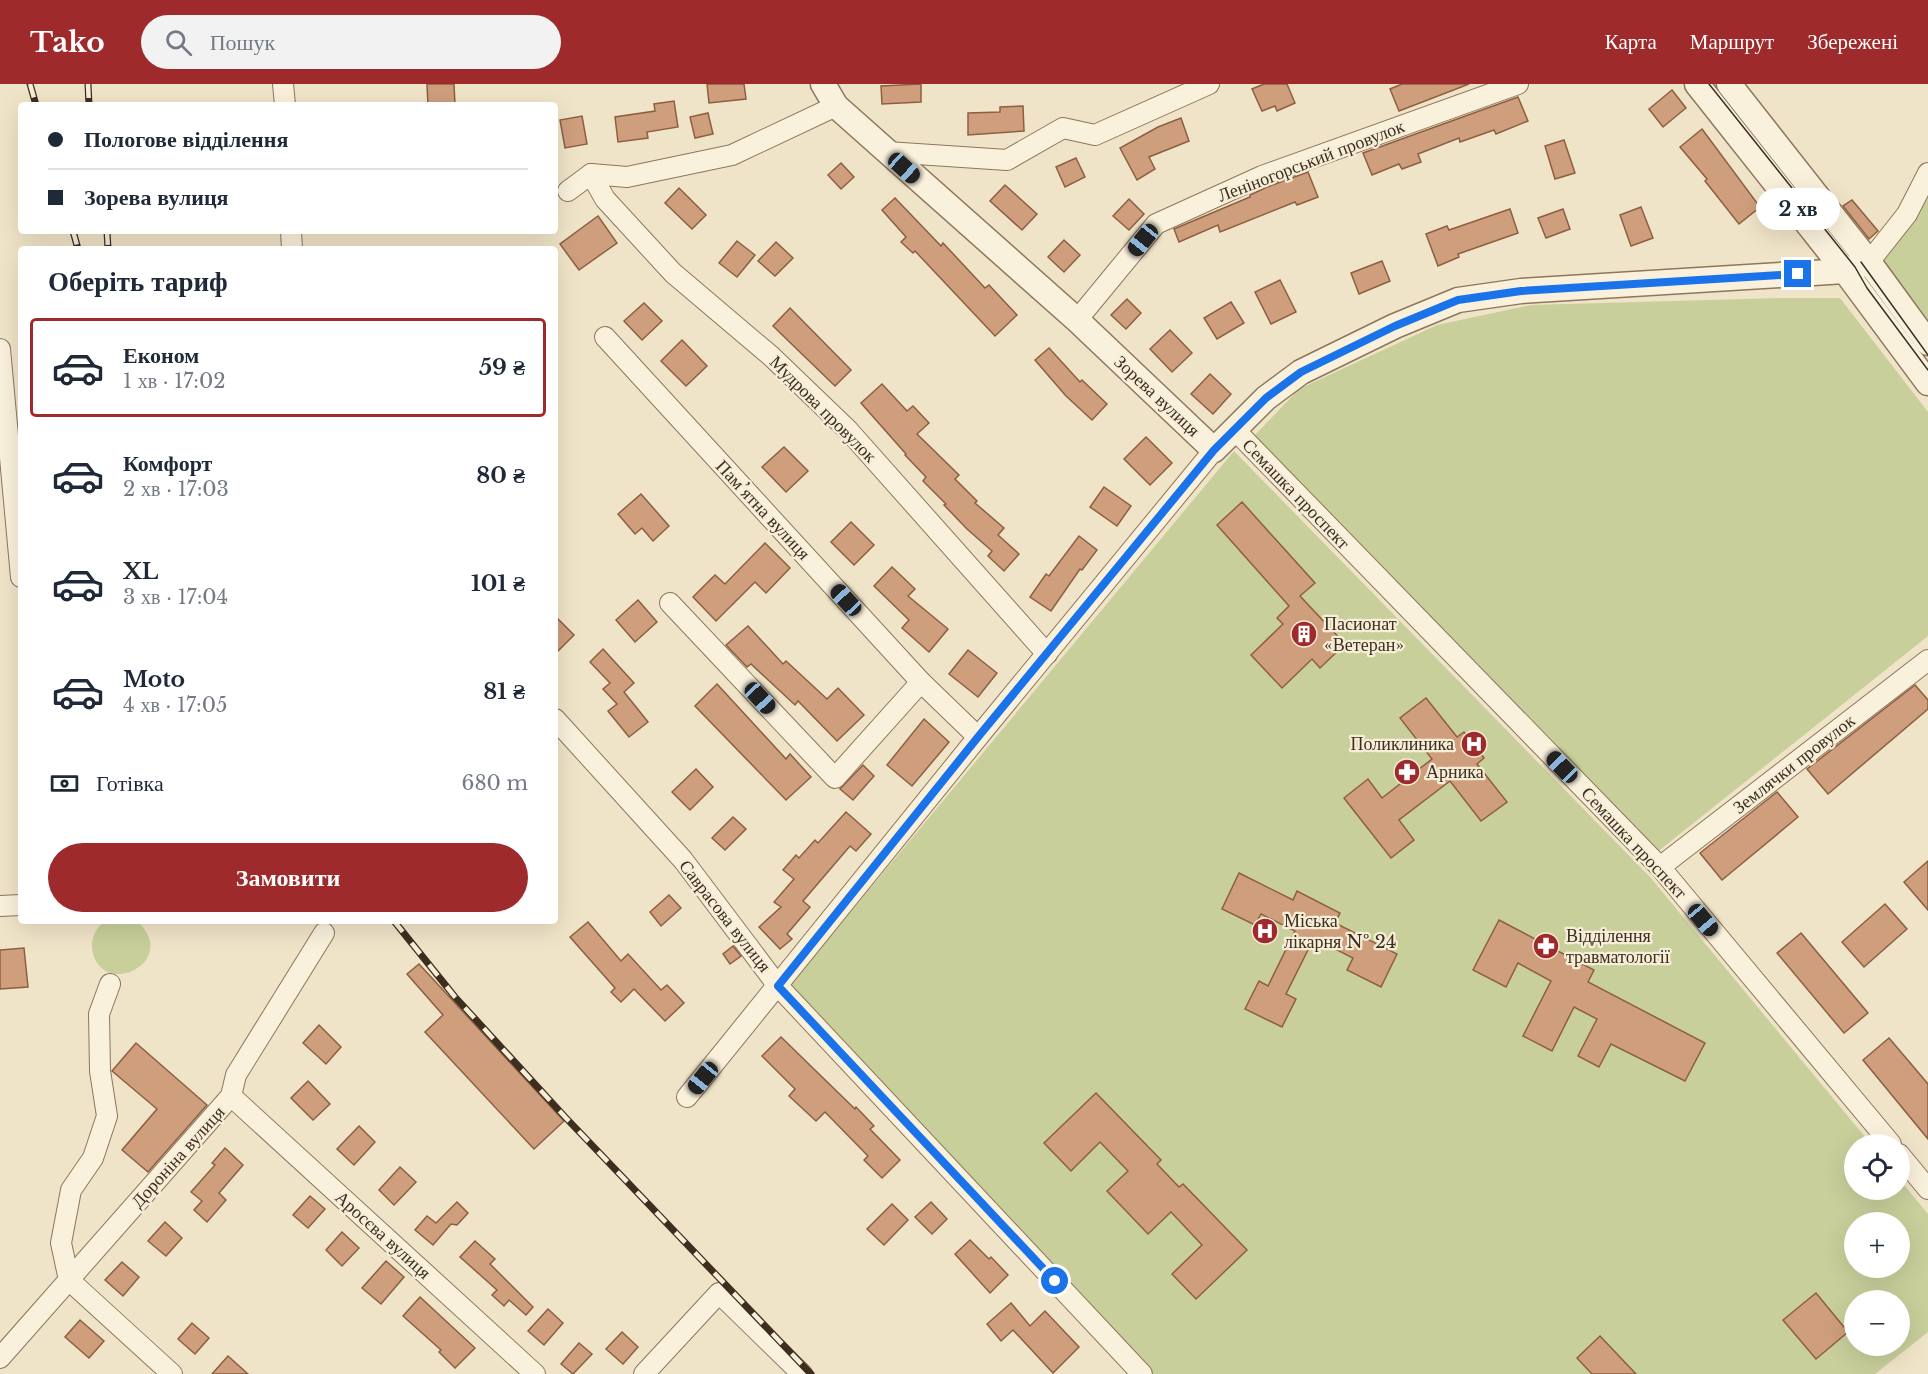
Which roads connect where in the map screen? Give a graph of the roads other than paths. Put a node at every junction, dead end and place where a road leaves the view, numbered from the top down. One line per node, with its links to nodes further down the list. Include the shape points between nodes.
1 (284, 84): 7 (street)
2 (823, 84): 8 (street, Зорева вулиця)
3 (1209, 84): 9 (street, via 1095,135 1063,128 1007,160)
4 (1518, 84): 15 (street, Леніногорський провулок, via 1262,176 1156,224)
5 (1697, 84): 14 (street)
6 (1729, 84): 13 (street)
7 (285, 102)
8 (836, 106): 9 (street, Зорева вулиця); 11 (street, via 732,155 627,177)
9 (887, 152): 15 (street, Зорева вулиця)
10 (1928, 173): 13 (street, via 1907,214)
11 (591, 174): 12 (street); 24 (street, Мудрова провулок, via 604,199 673,273 771,356 848,430)
12 (568, 191)
13 (1869, 262): 14 (street, Зорева вулиця); 17 (street)
14 (1845, 271): 19 (street); 20 (street, Зорева вулиця, via 1521,291 1458,300 1301,372)
15 (1077, 320): 21 (street, Зорева вулиця)
16 (605, 338): 26 (street, Пам’ятна вулиця)
17 (1928, 343)
18 (0, 349): 22 (street)
19 (1928, 382)
20 (1234, 429): 21 (street, Зорева вулиця); 29 (street, Семашка проспект)
21 (1214, 450): 24 (street)
22 (18, 544)
23 (670, 603): 26 (street, via 835,778)
24 (1047, 654): 28 (street)
25 (1928, 660): 29 (street, Землячки провулок)
26 (921, 682): 28 (street, Пам’ятна вулиця)
27 (558, 722): 34 (street, Саврасова вулиця, via 683,860)
28 (978, 737): 34 (street)
29 (1660, 867): 37 (street, Семашка проспект)
30 (18, 905): 31 (street)
31 (0, 906)
32 (324, 933): 35 (street, Дороніна вулиця, via 236,1076)
33 (110, 984): 40 (street, via 99,1014 100,1071 107,1116 93,1158 71,1190 61,1243)
34 (778, 986): 36 (street); 46 (street, Саврасова вулиця)
35 (231, 1096): 40 (street, Дороніна вулиця); 43 (street, Аросєва вулиця)
36 (687, 1097)
37 (1883, 1134)
38 (1910, 1167): 39 (street)
39 (1928, 1189)
40 (69, 1280): 41 (street, Дороніна вулиця); 42 (street)
41 (0, 1358)
42 (172, 1374)
43 (535, 1374)
44 (644, 1374): 45 (street, via 719,1293)
45 (802, 1374)
46 (1143, 1374)

